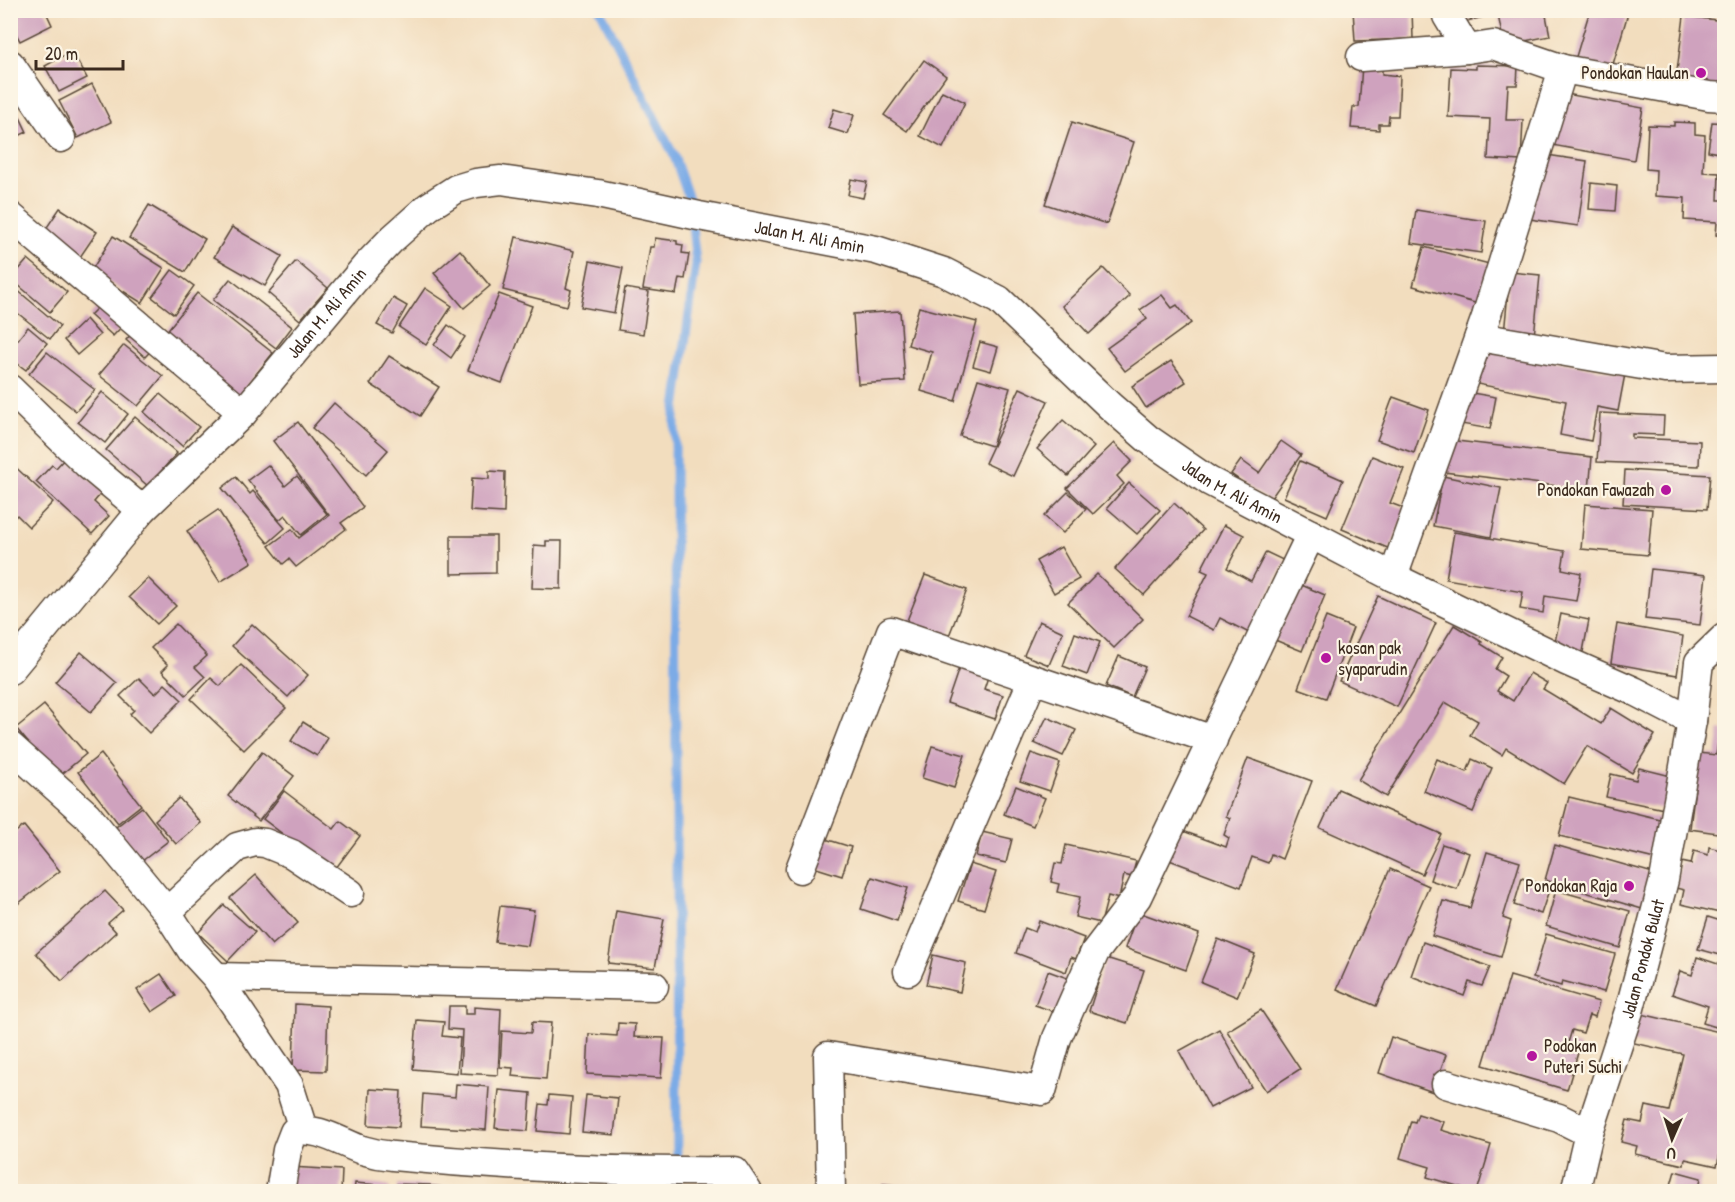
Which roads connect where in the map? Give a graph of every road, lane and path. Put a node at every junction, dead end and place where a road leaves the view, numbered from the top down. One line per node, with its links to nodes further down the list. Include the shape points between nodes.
1 (1446, 10): 2 (street)
2 (1467, 49): 3 (street); 5 (street, via 1493,45)
3 (1360, 57)
4 (10, 64): 7 (street)
5 (1563, 69): 6 (street); 9 (street)
6 (1725, 97)
7 (61, 138)
8 (10, 216): 12 (street)
9 (1479, 337): 10 (street, via 1665,369); 15 (street)
10 (1725, 368)
11 (10, 389): 13 (street, via 87,464)
12 (243, 413): 13 (street, Jalan M. Ali Amin); 14 (street, Jalan M. Ali Amin, via 392,239 428,207 456,189 501,180 598,194 876,250 944,272 999,300 1148,439 1209,481)
13 (142, 510): 17 (street, Jalan M. Ali Amin)
14 (1311, 534): 15 (street, Jalan M. Ali Amin); 20 (street)
15 (1393, 577): 19 (street, Jalan M. Ali Amin)
16 (1725, 638): 19 (street, Jalan Pondok Bulat, via 1699,662)
17 (10, 670)
18 (1033, 679): 20 (street); 22 (street, via 891,632); 25 (street)
19 (1692, 721): 30 (street, Jalan Pondok Bulat, via 1664,880 1630,1008)
20 (1213, 740): 33 (street, via 1137,897 1095,952 1058,1038 1042,1091 828,1056)
21 (10, 746): 24 (street, via 87,815)
22 (800, 869)
23 (350, 893): 24 (street, via 292,854 255,842 237,847)
24 (168, 912): 26 (street, via 192,951)
25 (908, 971)
26 (216, 977): 27 (street); 29 (street, via 289,1085)
27 (654, 986)
28 (1446, 1084): 30 (street, via 1559,1118)
29 (303, 1129): 31 (street, via 294,1132 290,1141); 32 (street, via 375,1154 648,1172 734,1171)
30 (1589, 1133): 34 (street, Jalan Pondok Bulat)
31 (280, 1191)
32 (748, 1191)
33 (831, 1191)
34 (1575, 1191)

